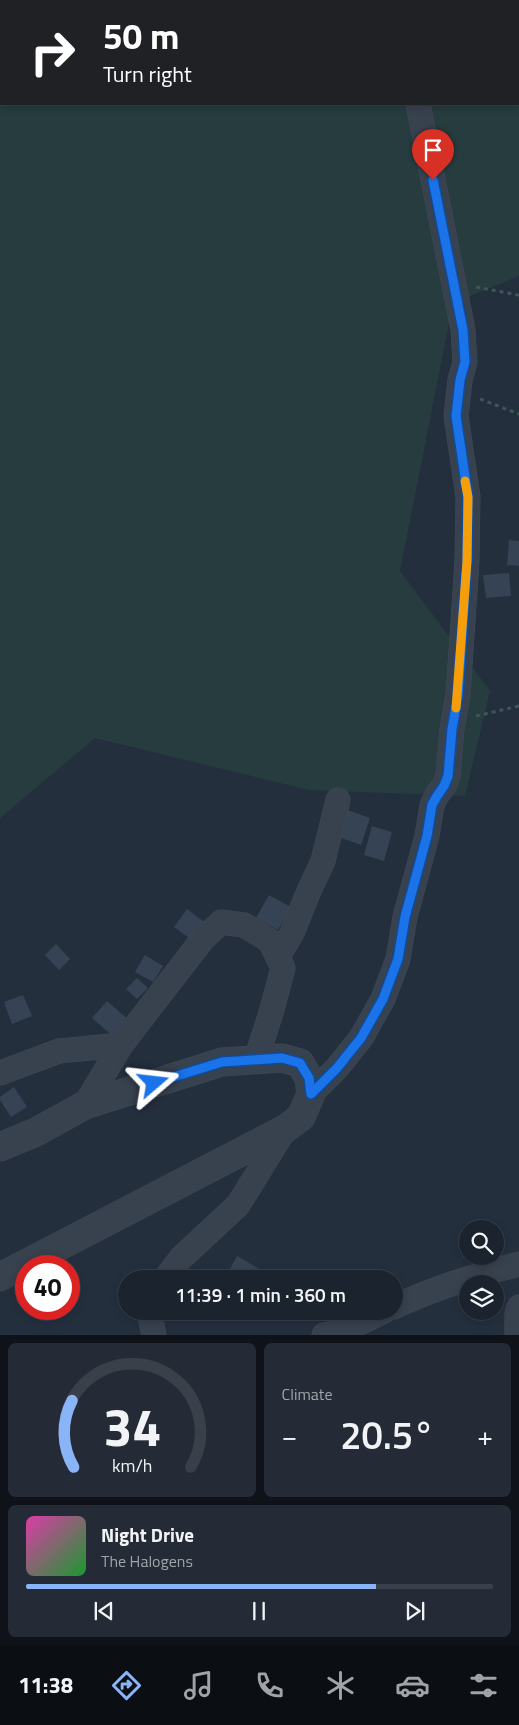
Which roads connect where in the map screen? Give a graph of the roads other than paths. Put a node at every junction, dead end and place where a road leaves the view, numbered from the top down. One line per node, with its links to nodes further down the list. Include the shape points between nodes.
1 (418, 105): 7 (street, via 463,330 465,362 456,416 468,497 458,696 448,776 432,805 398,959 383,999 361,1038)
2 (338, 800): 3 (street, via 323,861 292,933)
3 (278, 956): 4 (street, via 270,941 244,925 221,922 202,940); 5 (street, via 283,968)
4 (122, 1045): 6 (street, via 59,1051); 8 (street)
5 (256, 1059): 7 (street, via 282,1058 300,1063 309,1078); 8 (street, via 222,1062)
6 (0, 1073)
7 (311, 1094): 9 (street, via 301,1117)
8 (85, 1104): 10 (street, via 36,1132)
9 (285, 1129): 12 (street, via 238,1205); 13 (street)
10 (0, 1147)
11 (519, 1264): 14 (street, via 472,1276)
12 (171, 1270)
13 (0, 1277)
14 (403, 1303)
15 (519, 1307): 20 (street)
16 (151, 1320): 18 (street)
17 (366, 1320): 19 (street, via 344,1331)
18 (154, 1335)
19 (324, 1335)
20 (517, 1335)

